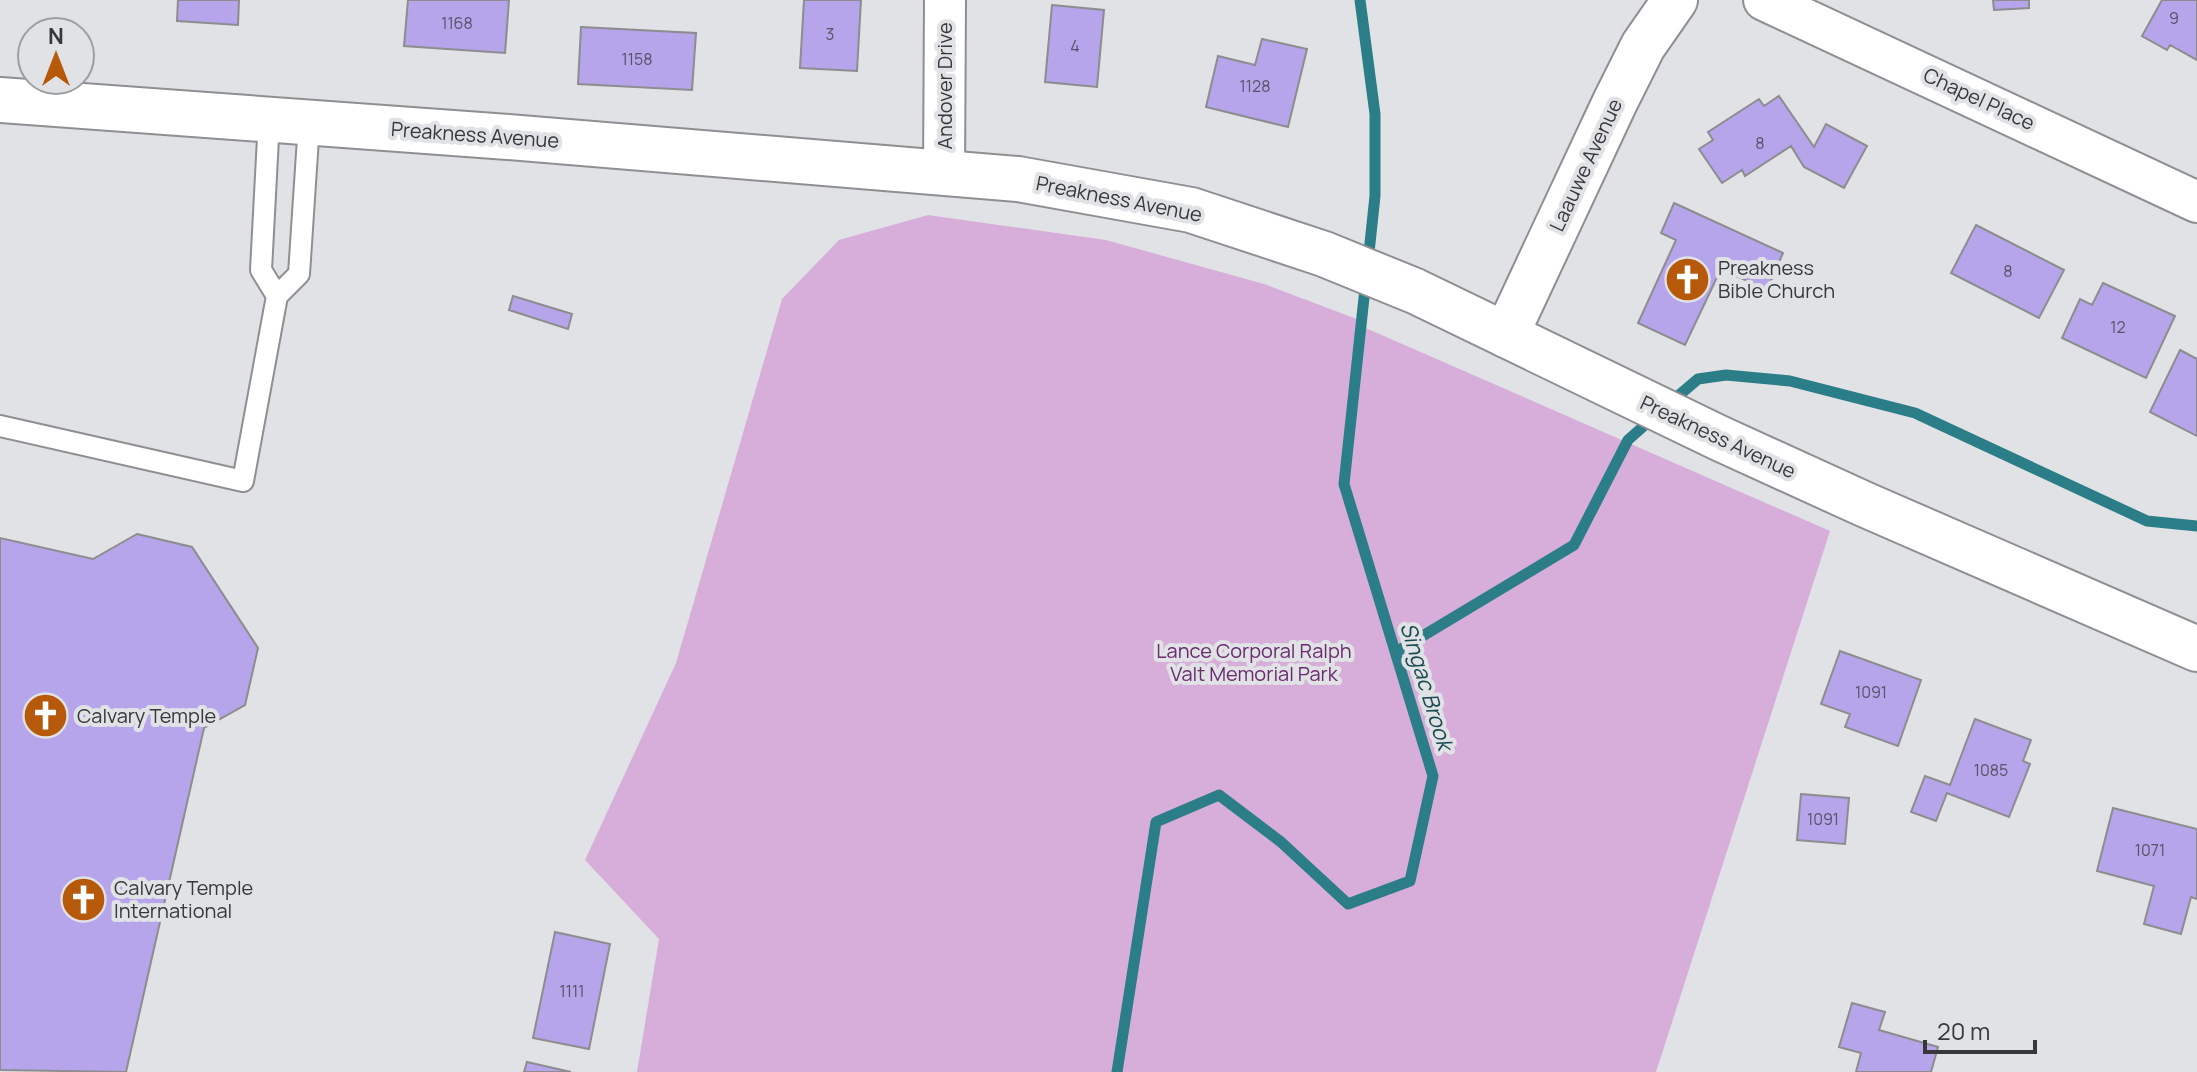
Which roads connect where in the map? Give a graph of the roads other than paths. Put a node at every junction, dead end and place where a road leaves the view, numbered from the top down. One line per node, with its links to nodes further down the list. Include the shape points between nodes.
1 (945, 0): 7 (street, Andover Drive)
2 (1675, 0): 10 (main road, Laauwe Avenue, via 1643,46)
3 (1764, 0): 4 (street, Chapel Place)
4 (1827, 15): 8 (street, Chapel Place)
5 (0, 100): 6 (main road, Preakness Avenue)
6 (289, 121): 7 (main road, Preakness Avenue); 9 (lane, via 261,270); 9 (lane, via 299,274)
7 (944, 173): 10 (main road, Preakness Avenue, via 1018,179 1191,210 1367,271)
8 (2196, 200)
9 (277, 296): 11 (lane, via 243,481)
10 (1506, 335): 12 (main road, Preakness Avenue, via 1866,505)
11 (0, 426)
12 (2197, 649)

